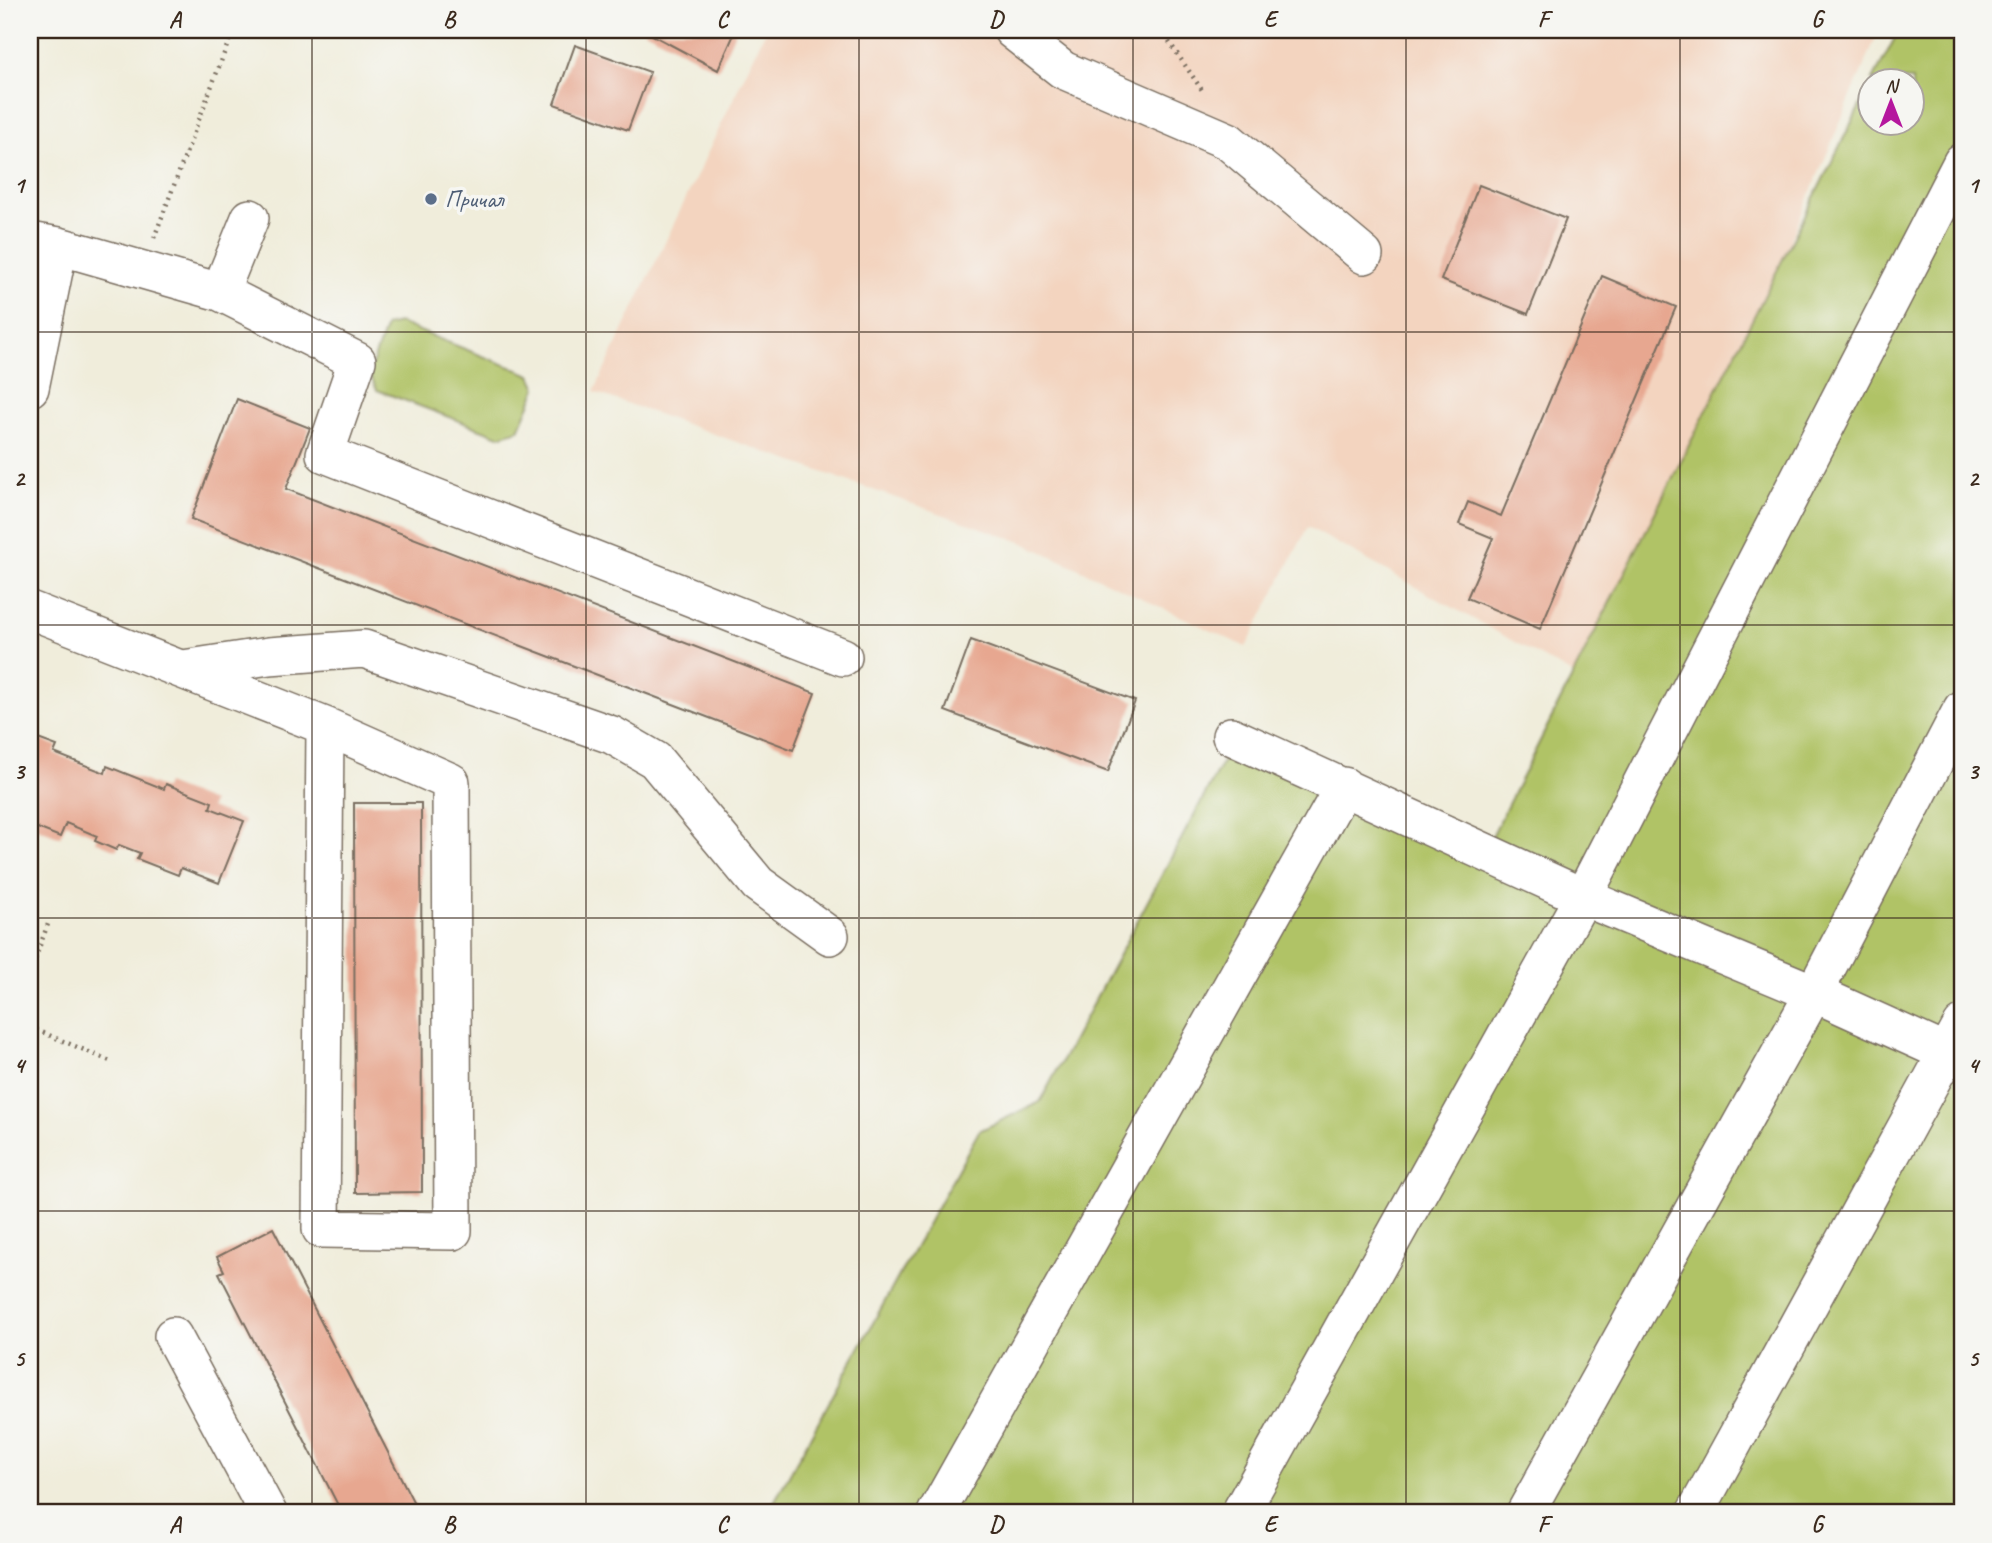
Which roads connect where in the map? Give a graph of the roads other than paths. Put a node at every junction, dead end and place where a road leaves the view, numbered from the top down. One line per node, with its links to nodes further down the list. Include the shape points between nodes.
1 (1012, 30): 5 (lane, via 1063,70 1228,141)
2 (1962, 162): 15 (lane)
3 (250, 218): 6 (lane)
4 (45, 244): 6 (lane); 7 (lane)
5 (1364, 255)
6 (220, 292): 9 (lane, via 357,360 325,454)
7 (30, 388)
8 (30, 610): 10 (lane)
9 (844, 657)
10 (180, 670): 12 (lane); 16 (lane, via 269,656 364,649 612,735 655,760 758,884)
11 (1962, 709): 17 (lane)
12 (325, 726): 12 (lane, via 321,1229 453,1231 451,782)
13 (1231, 736): 14 (lane)
14 (1344, 786): 15 (lane); 21 (lane)
15 (1583, 897): 17 (lane); 22 (lane)
16 (830, 936)
17 (1814, 993): 18 (lane); 23 (lane)
18 (1957, 1047): 24 (lane)
19 (173, 1336): 20 (lane)
20 (268, 1513)
21 (936, 1513)
22 (1240, 1513)
23 (1525, 1513)
24 (1695, 1513)

